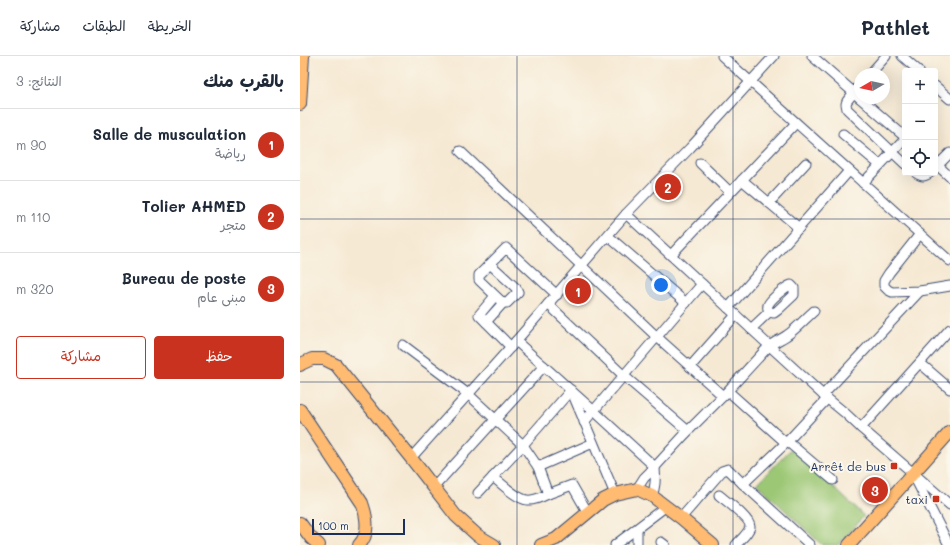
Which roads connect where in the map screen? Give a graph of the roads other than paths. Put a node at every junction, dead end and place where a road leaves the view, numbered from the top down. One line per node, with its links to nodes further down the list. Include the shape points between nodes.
1 (303, 56): 14 (main road)
2 (722, 56): 9 (street)
3 (774, 56): 9 (street)
4 (812, 56): 11 (street)
5 (886, 56): 7 (street)
6 (902, 56): 8 (street)
7 (875, 68)
8 (916, 68)
9 (751, 82): 16 (street); 35 (street)
10 (938, 89): 13 (street)
11 (854, 93)
12 (854, 98): 21 (street, via 847,101 847,109)
13 (950, 99)
14 (300, 104)
15 (867, 104): 18 (street)
16 (796, 123): 29 (street); 31 (street)
17 (843, 134): 27 (street)
18 (902, 135)
19 (903, 140): 21 (street)
20 (460, 151): 42 (street)
21 (892, 152): 23 (street); 27 (street)
22 (950, 153): 26 (street)
23 (902, 161)
24 (700, 163): 33 (street)
25 (806, 164): 34 (street)
26 (938, 164)
27 (880, 165): 32 (street)
28 (938, 168): 30 (street)
29 (849, 171): 32 (street); 36 (street)
30 (950, 177)
31 (742, 180): 33 (street); 34 (street)
32 (863, 183): 37 (street)
33 (730, 192): 39 (street)
34 (769, 203): 36 (street)
35 (626, 214): 38 (street); 39 (street)
36 (799, 228): 51 (street)
37 (920, 234): 40 (street); 45 (street, via 884,281 884,286 892,292)
38 (608, 236): 42 (street); 49 (street)
39 (670, 255): 43 (street)
40 (950, 261)
41 (490, 264): 46 (street, via 506,248); 47 (street, via 479,275 479,280); 48 (street, via 518,292 507,304)
42 (581, 266): 46 (street); 58 (street)
43 (702, 284): 49 (street); 51 (street)
44 (950, 286): 45 (street)
45 (920, 291): 71 (street)
46 (557, 295): 50 (street)
47 (495, 296): 48 (street); 55 (street, via 479,315)
48 (503, 303): 55 (street)
49 (686, 303): 58 (street)
50 (548, 304): 59 (street); 66 (street)
51 (728, 308): 54 (street)
52 (814, 311): 61 (street, via 791,332)
53 (769, 312): 56 (street)
54 (736, 315): 56 (street); 65 (street)
55 (486, 322): 59 (street)
56 (751, 329): 61 (street)
57 (950, 329): 62 (street)
58 (657, 337): 65 (street); 66 (street)
59 (514, 344): 64 (street); 69 (street)
60 (403, 345): 69 (street)
61 (769, 346): 70 (street); 71 (street)
62 (920, 363): 67 (street); 76 (street)
63 (300, 365): 82 (main road, via 312,359 324,359 336,365)
64 (544, 366): 68 (street); 74 (street)
65 (690, 367): 70 (street)
66 (624, 376): 73 (street); 78 (street, via 688,431)
67 (950, 389)
68 (571, 390): 73 (street); 75 (street); 81 (street)
69 (468, 394): 74 (street); 82 (street)
70 (726, 394): 78 (street); 80 (street)
71 (825, 397): 76 (street); 80 (street)
72 (300, 410): 104 (main road, via 366,513 365,536)
73 (594, 411): 75 (street); 83 (street)
74 (495, 420): 81 (street); 89 (street)
75 (584, 422): 79 (street)
76 (861, 428): 85 (street)
77 (950, 432): 85 (main road)
78 (685, 434): 83 (street)
79 (593, 442): 84 (street); 93 (street)
80 (787, 443): 87 (street); 88 (street)
81 (522, 445): 84 (street); 86 (street)
82 (411, 458): 89 (main road)
83 (654, 467): 90 (street); 95 (street, via 656,480)
84 (538, 468): 92 (street)
85 (913, 474): 96 (street); 111 (main road); 112 (street)
86 (493, 477): 91 (street); 92 (street, via 514,495 527,500)
87 (833, 480)
88 (743, 484): 99 (street, via 728,469 722,471); 110 (street)
89 (434, 487): 105 (main road, via 456,516 477,535)
90 (637, 489): 93 (main road); 95 (main road)
91 (478, 493)
92 (548, 494): 98 (street, via 572,485)
93 (615, 494): 98 (main road)
94 (720, 495): 109 (street, via 750,524 750,529)
95 (652, 496): 97 (main road)
96 (950, 505)
97 (665, 507): 99 (main road); 101 (street)
98 (588, 513): 106 (main road, via 556,539)
99 (681, 518): 102 (main road)
100 (300, 523): 103 (main road)
101 (637, 529): 107 (street); 108 (street)
102 (705, 543)
103 (319, 545)
104 (359, 545)
105 (494, 545)
106 (541, 545)
107 (615, 545)
108 (637, 545)
109 (736, 545)
110 (810, 545)
111 (850, 545)
112 (949, 545)

